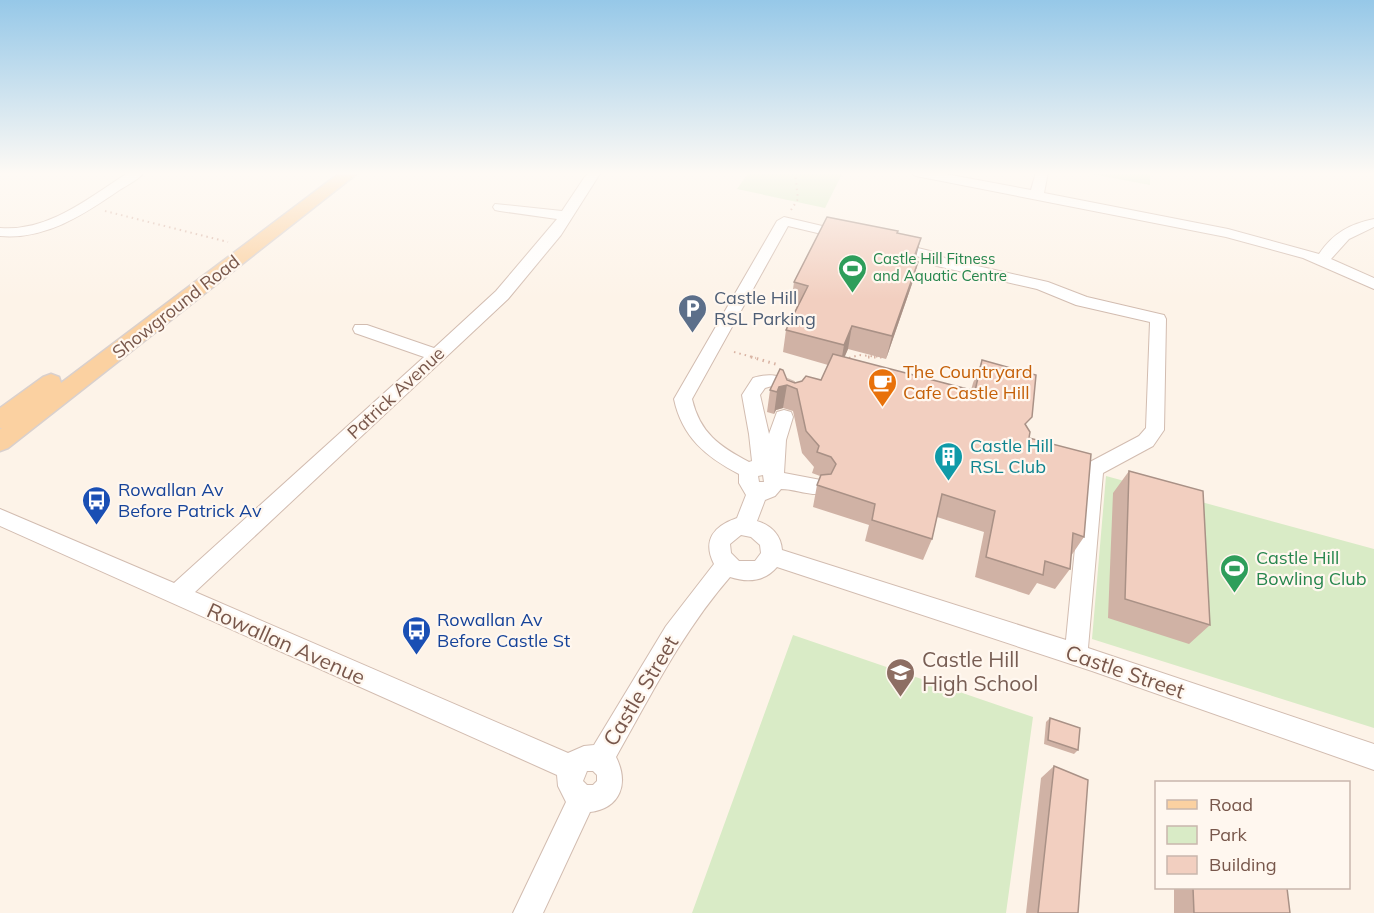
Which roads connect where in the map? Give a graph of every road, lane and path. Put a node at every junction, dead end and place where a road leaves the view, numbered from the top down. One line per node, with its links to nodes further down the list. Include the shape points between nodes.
1 (67, 215): 9 (street, via 46,226 8,234)
2 (117, 215): 10 (path)
3 (277, 215): 19 (main road, Showground Road)
4 (296, 215): 20 (main road, Showground Road)
5 (556, 215): 7 (street)
6 (1136, 215): 11 (street, via 1228,233)
7 (566, 216): 14 (street, Patrick Avenue, via 518,277)
8 (1374, 223): 11 (street, via 1346,233 1335,241)
9 (0, 232)
10 (228, 243)
11 (1323, 260): 12 (street)
12 (1374, 284)
13 (361, 329): 14 (street)
14 (437, 355): 29 (street, Patrick Avenue)
15 (884, 356): 16 (path, via 877,359 858,354 849,357)
16 (846, 365)
17 (792, 396): 23 (street, via 788,386 774,380 759,382 752,389)
18 (784, 417): 23 (street)
19 (0, 420)
20 (0, 442)
21 (1077, 460): 22 (street)
22 (1097, 466): 23 (street, via 1146,441 1155,430 1158,318 1082,301 1042,285 942,263 925,254 784,221 683,399 689,420 713,452); 30 (street, via 1092,477)
23 (764, 477): 24 (street); 26 (street)
24 (819, 487)
25 (0, 517): 29 (street, Rowallan Avenue)
26 (746, 526): 27 (street, via 766,535 772,543); 28 (street, via 731,529 719,544 721,558)
27 (773, 556): 28 (street, via 755,572); 30 (street, Castle Street)
28 (727, 565): 32 (street, Castle Street, via 703,590)
29 (176, 596): 33 (street, Rowallan Avenue)
30 (1077, 655): 31 (street, Castle Street)
31 (1374, 757)
32 (600, 760): 33 (street, via 586,759); 34 (street, via 609,772 608,785 599,796)
33 (573, 769): 34 (street, via 570,787)
34 (582, 798): 35 (street)
35 (528, 913)

